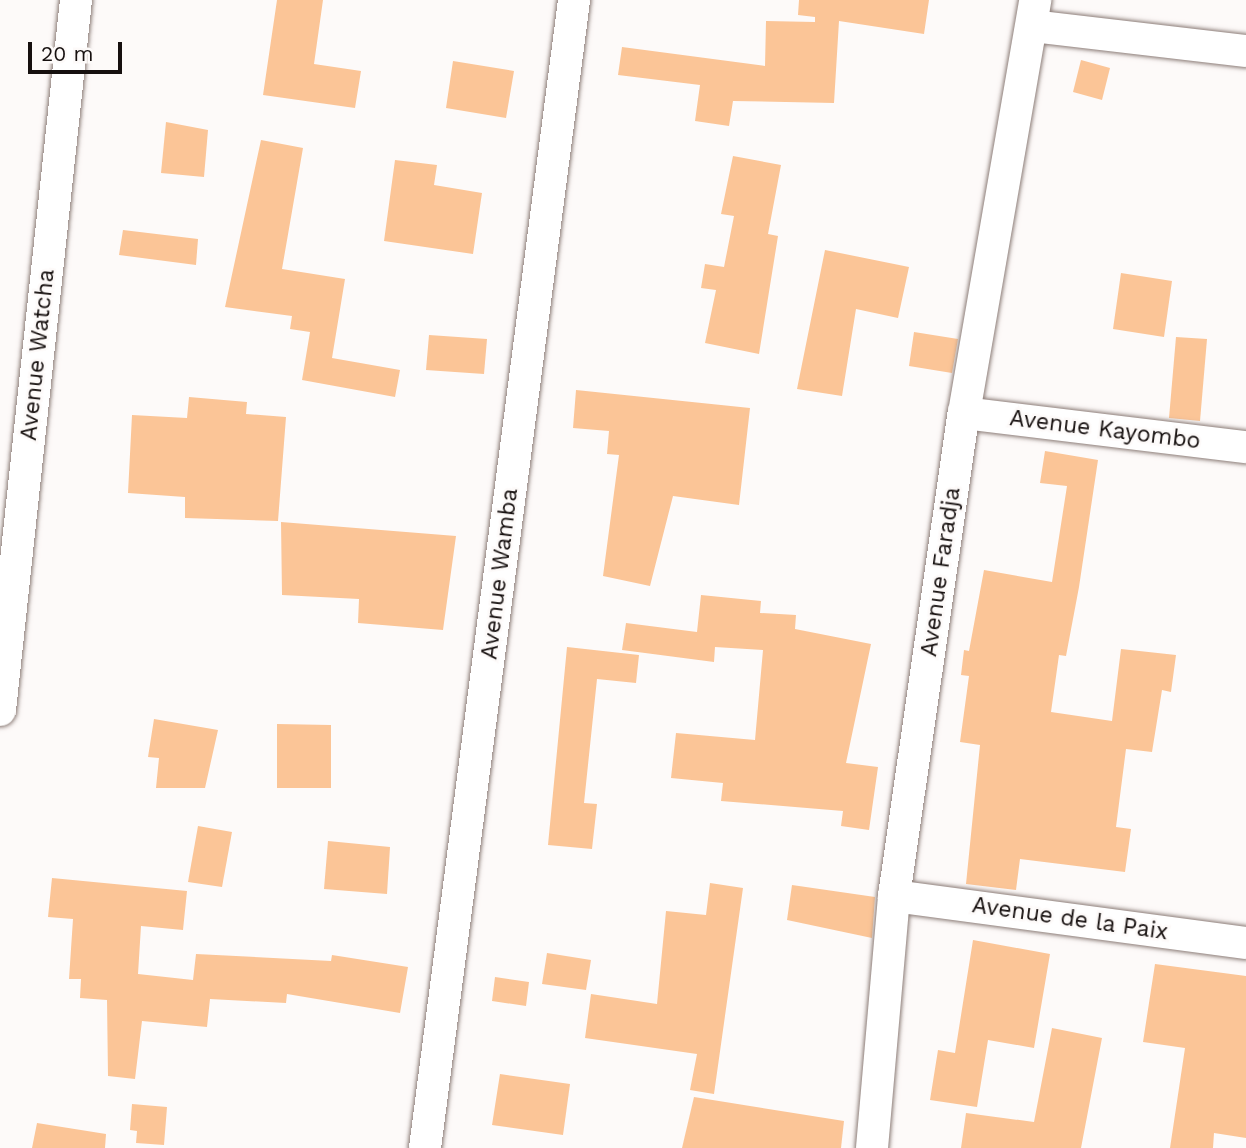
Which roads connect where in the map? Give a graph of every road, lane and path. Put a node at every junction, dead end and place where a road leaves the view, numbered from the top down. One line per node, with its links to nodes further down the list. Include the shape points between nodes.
1 (76, 0): 7 (street, Avenue Watcha)
2 (574, 0): 10 (street, Avenue Wamba)
3 (1034, 13): 4 (street); 5 (street, Avenue Faradja)
4 (1246, 51)
5 (964, 413): 6 (street, Avenue Kayombo); 8 (street, Avenue Faradja)
6 (1246, 447)
7 (0, 710)
8 (894, 896): 9 (street, Avenue de la Paix); 11 (street, Avenue Faradja)
9 (1246, 943)
10 (425, 1148)
11 (872, 1148)

